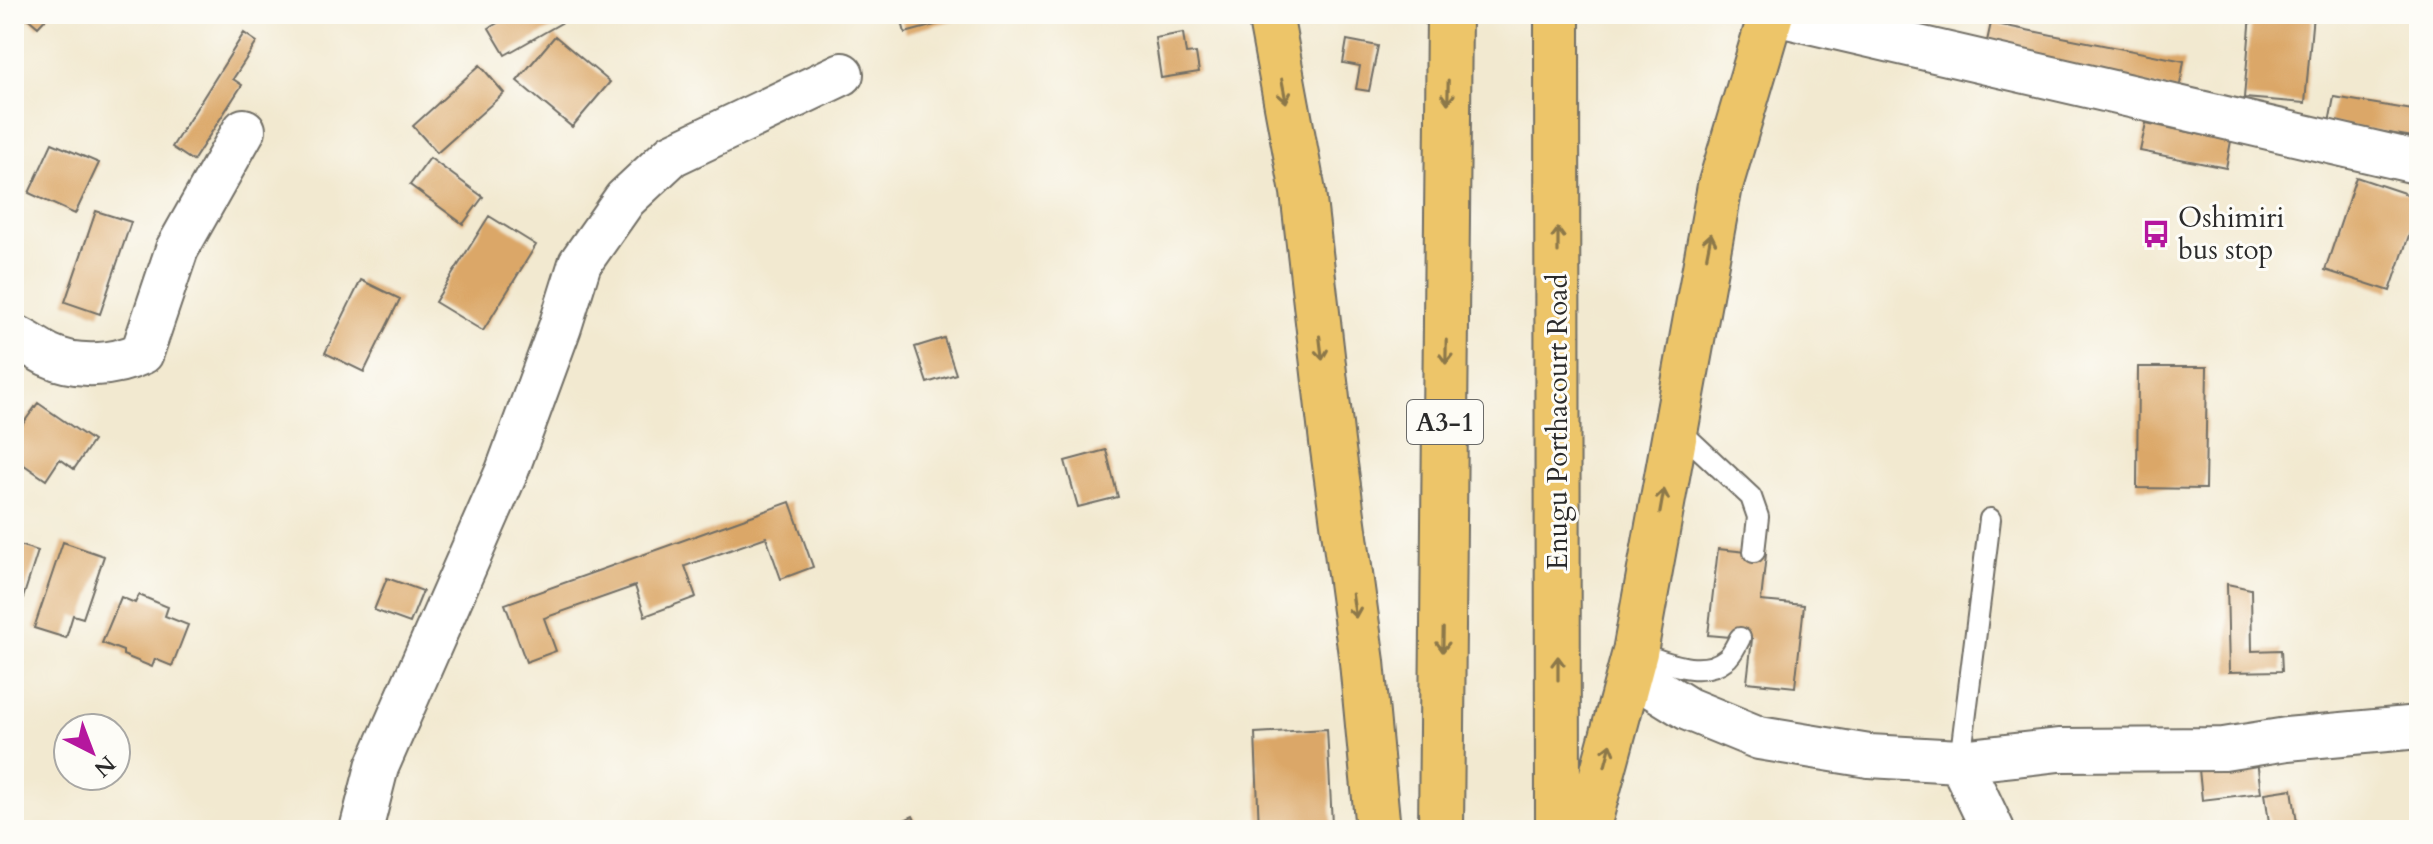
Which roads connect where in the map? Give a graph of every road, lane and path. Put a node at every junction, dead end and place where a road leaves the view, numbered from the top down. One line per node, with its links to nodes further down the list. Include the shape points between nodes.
1 (1270, 14): 17 (highway, one-way to 17, via 1303,192)
2 (1449, 14): 18 (highway, A3-1, one-way to 18)
3 (1557, 14): 19 (highway, Enugu Porthacourt Road, one-way to 3)
4 (1773, 14): 7 (street); 9 (highway, one-way to 4, via 1720,186)
5 (842, 74): 16 (street, via 672,155 625,199 580,263 507,471 377,767)
6 (244, 130): 8 (street, via 177,249 142,353 123,362 92,365 50,356)
7 (2412, 161)
8 (14, 336)
9 (1676, 427): 11 (lane, via 1751,497 1758,517); 13 (highway, one-way to 9)
10 (1990, 519): 15 (lane)
11 (1754, 552)
12 (1740, 638): 13 (lane, via 1727,659 1711,667)
13 (1633, 662): 15 (street, via 1688,709 1759,738 1869,756); 20 (highway, one-way to 13)
14 (2419, 727): 15 (street, via 2224,749 2059,750)
15 (1960, 761): 21 (street)
16 (361, 830)
17 (1378, 830)
18 (1441, 830)
19 (1558, 830)
20 (1587, 830)
21 (1993, 830)

